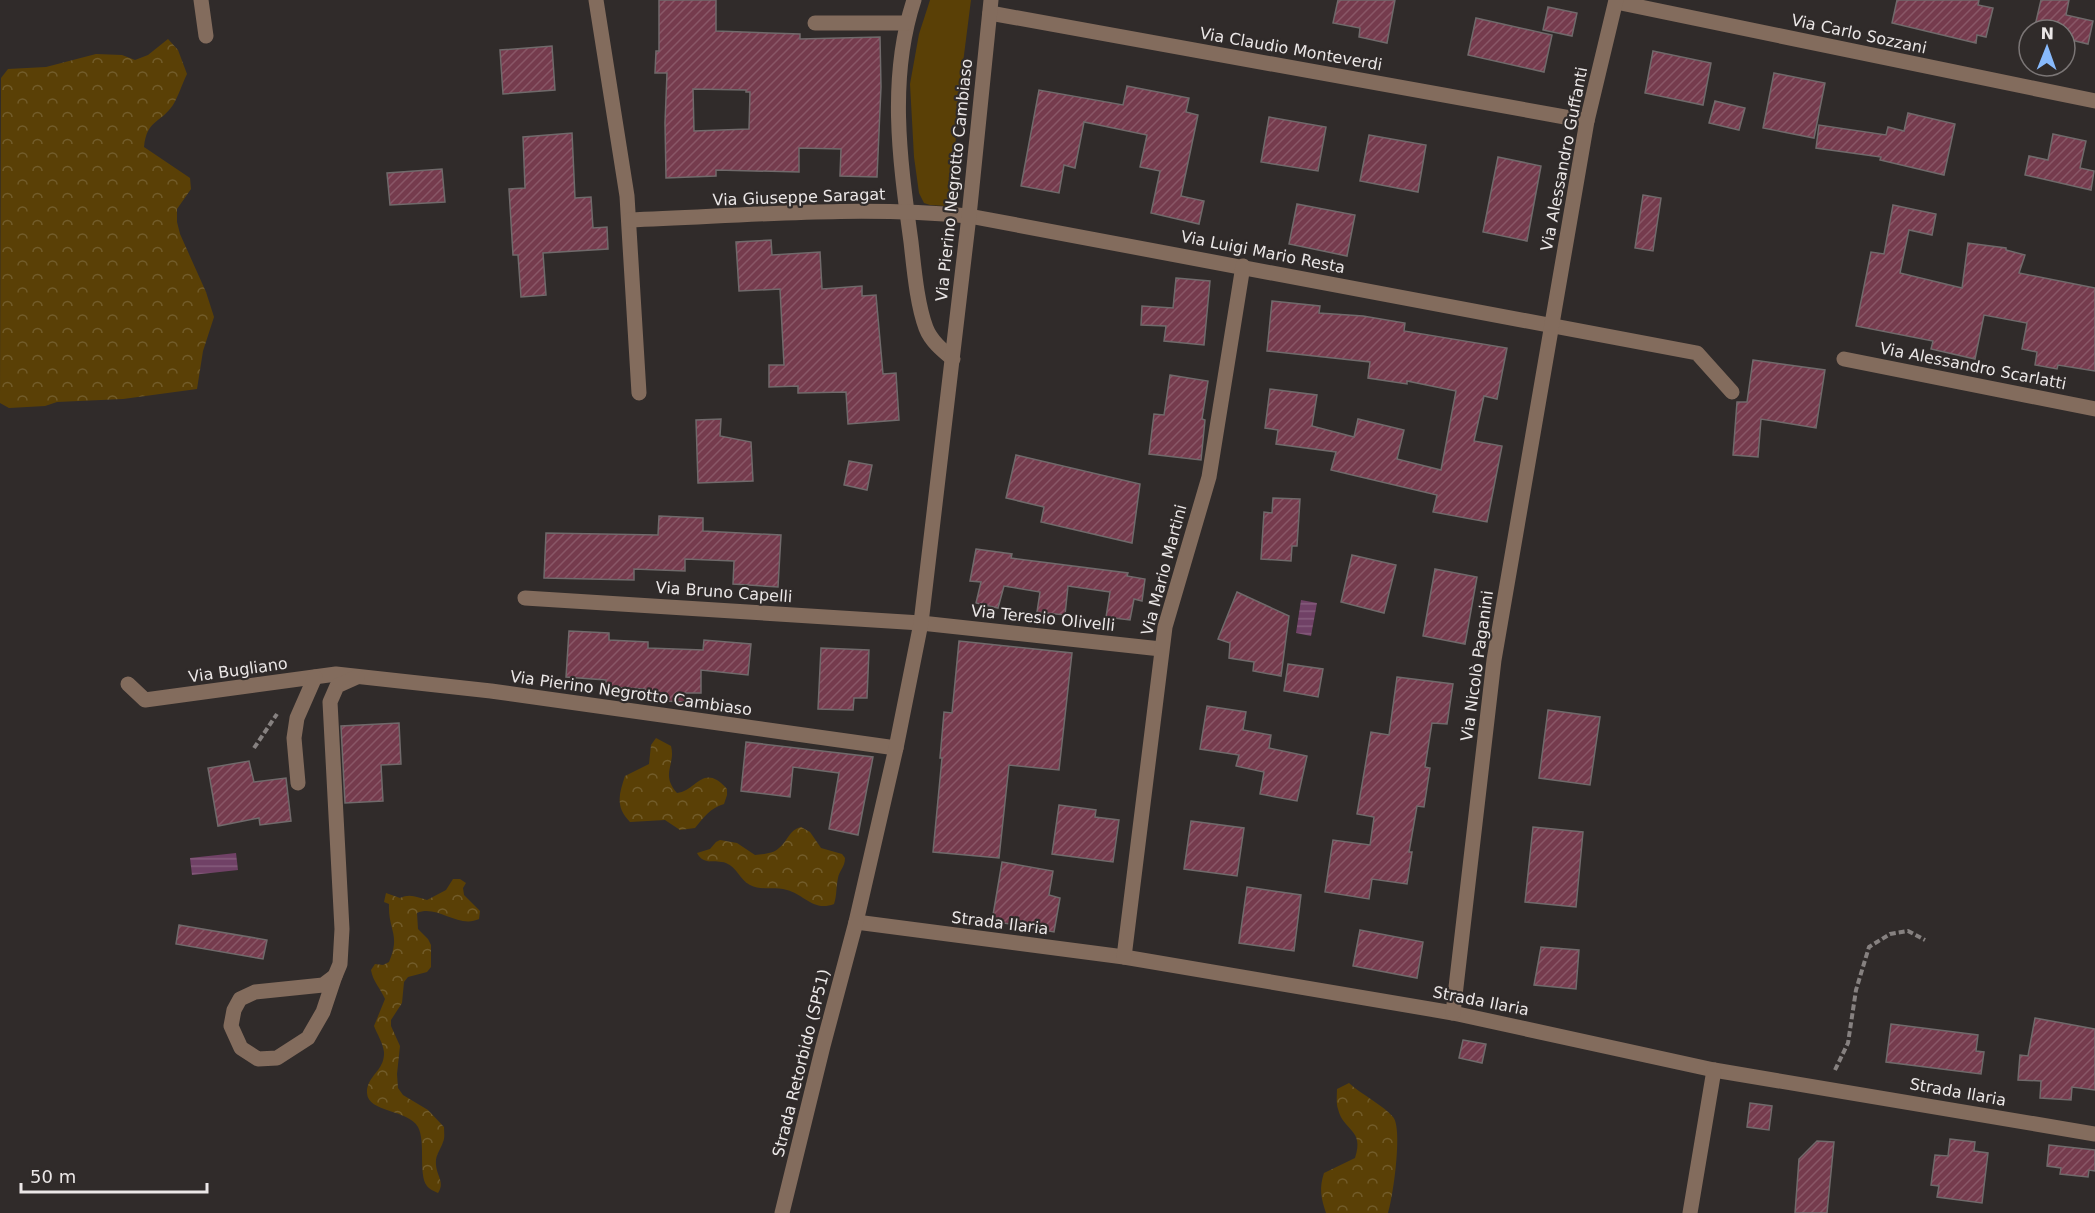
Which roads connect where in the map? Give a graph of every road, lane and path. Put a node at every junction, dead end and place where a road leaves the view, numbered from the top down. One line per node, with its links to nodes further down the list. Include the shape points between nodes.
1 (201, 0): 8 (street)
2 (596, 0): 13 (street)
3 (914, 0): 7 (street, Via Pierino Negrotto Cambiaso)
4 (1616, 1): 9 (street, Via Carlo Sozzani); 10 (street, Via Alessandro Guffanti)
5 (991, 4): 10 (street, Via Claudio Monteverdi); 12 (street, Via Pierino Negrotto Cambiaso)
6 (815, 23): 7 (street)
7 (906, 23): 11 (street, Via Pierino Negrotto Cambiaso, via 898,76 898,117)
8 (206, 36)
9 (2095, 101)
10 (1587, 121): 15 (street, Via Alessandro Guffanti)
11 (907, 212): 12 (street, Via Giuseppe Saragat); 13 (street, Via Giuseppe Saragat, via 763,213); 16 (street, Via Pierino Negrotto Cambiaso, via 926,329 935,344)
12 (969, 216): 14 (street, Via Luigi Mario Resta); 16 (street, Via Pierino Negrotto Cambiaso)
13 (629, 220): 19 (street)
14 (1243, 266): 15 (street, Via Luigi Mario Resta); 23 (street, Via Mario Martini, via 1209,477)
15 (1551, 325): 18 (street, Via Luigi Mario Resta, via 1697,353); 33 (street, Via Nicolò Paganini, via 1494,660)
16 (952, 359): 22 (street, Via Pierino Negrotto Cambiaso)
17 (1844, 359): 20 (street, Via Alessandro Scarlatti)
18 (1732, 392)
19 (639, 393)
20 (2095, 409)
21 (525, 597): 22 (street, Via Bruno Capelli)
22 (921, 623): 23 (street, Via Teresio Olivelli); 27 (street, Via Pierino Negrotto Cambiaso)
23 (1161, 649): 31 (street, Via Mario Martini)
24 (360, 676): 25 (street, Via Bugliano); 27 (street, Via Pierino Negrotto Cambiaso); 32 (street, via 338,686 330,702 342,928 340,964)
25 (315, 677): 26 (street, Via Bugliano, via 145,700); 28 (street, via 297,718 294,738)
26 (128, 684)
27 (896, 748): 29 (street, Via Pierino Negrotto Cambiaso)
28 (298, 783)
29 (856, 922): 31 (street, Strada Ilaria); 37 (street, Strada Retorbido (SP51))
30 (1925, 940): 35 (path, via 1908,931 1890,934 1869,947 1856,990 1848,1043)
31 (1124, 957): 33 (street, Strada Ilaria)
32 (335, 976): 32 (street, via 323,1012 308,1038 277,1058 258,1059 241,1048 231,1026 240,999 255,992 323,985)
33 (1453, 1013): 34 (street, Strada Ilaria)
34 (1714, 1070): 35 (street, Strada Ilaria); 38 (street)
35 (1826, 1087): 36 (street, Strada Ilaria)
36 (2095, 1134)
37 (782, 1213)
38 (1690, 1213)

